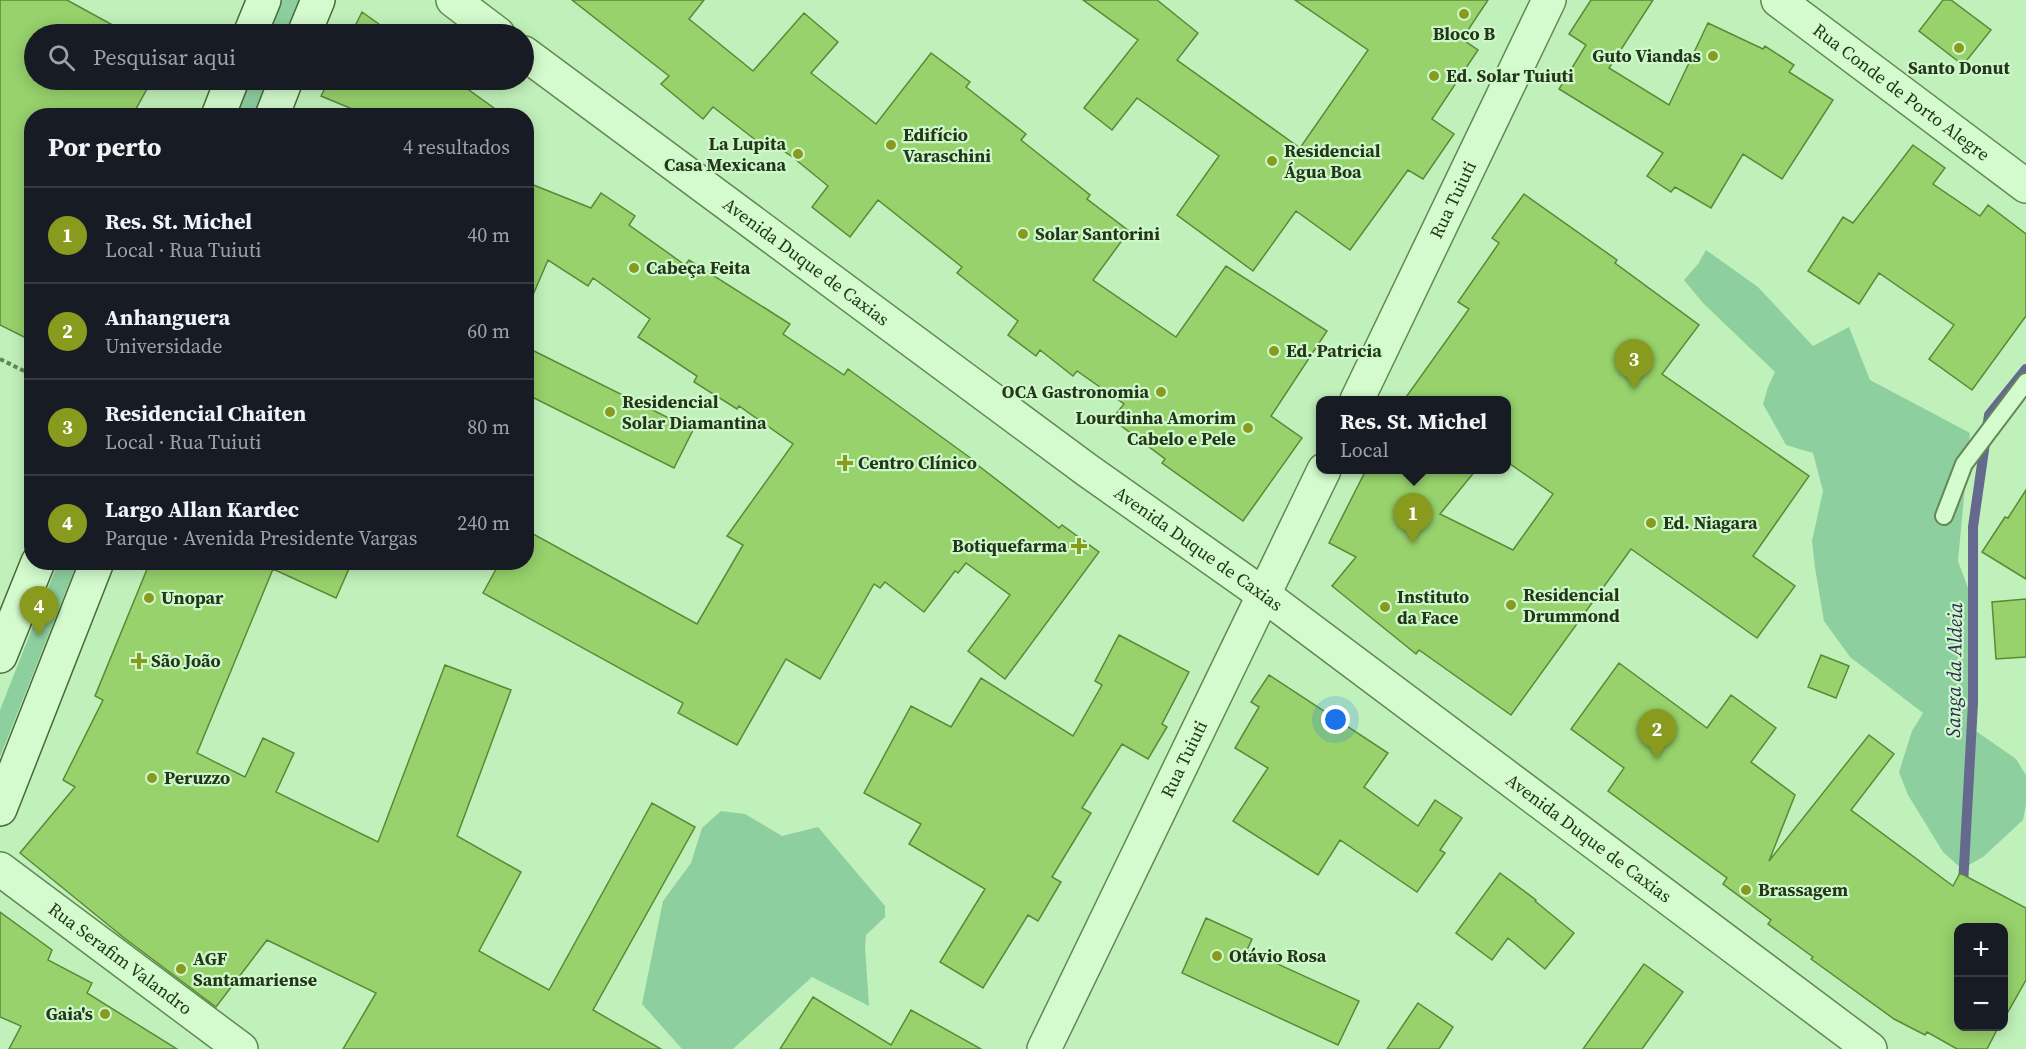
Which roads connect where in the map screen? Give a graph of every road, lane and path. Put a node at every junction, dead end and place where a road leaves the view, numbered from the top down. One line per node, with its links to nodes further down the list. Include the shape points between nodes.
1 (264, 0): 6 (street)
2 (318, 0): 7 (street)
3 (453, 0): 8 (street)
4 (1549, 0): 18 (street, Rua Tuiuti)
5 (1778, 0): 14 (street, Rua Conde de Porto Alegre)
6 (254, 24)
7 (308, 24)
8 (485, 24)
9 (534, 60): 23 (street, Avenida Duque de Caxias, via 1087,471)
10 (228, 90): 12 (street)
11 (282, 90): 13 (street)
12 (221, 108)
13 (275, 108)
14 (2026, 186)
15 (0, 359): 16 (path)
16 (24, 371)
17 (2026, 382): 20 (lane, via 1964,464)
18 (1359, 396)
19 (1322, 474): 23 (street, Rua Tuiuti)
20 (1944, 516)
21 (35, 570): 24 (street)
22 (94, 570): 25 (street)
23 (1264, 595): 28 (street, Rua Tuiuti); 29 (street, Avenida Duque de Caxias)
24 (0, 656)
25 (0, 810)
26 (0, 869): 27 (street, Rua Serafim Valandro)
27 (241, 1049)
28 (1044, 1049)
29 (1870, 1049)

